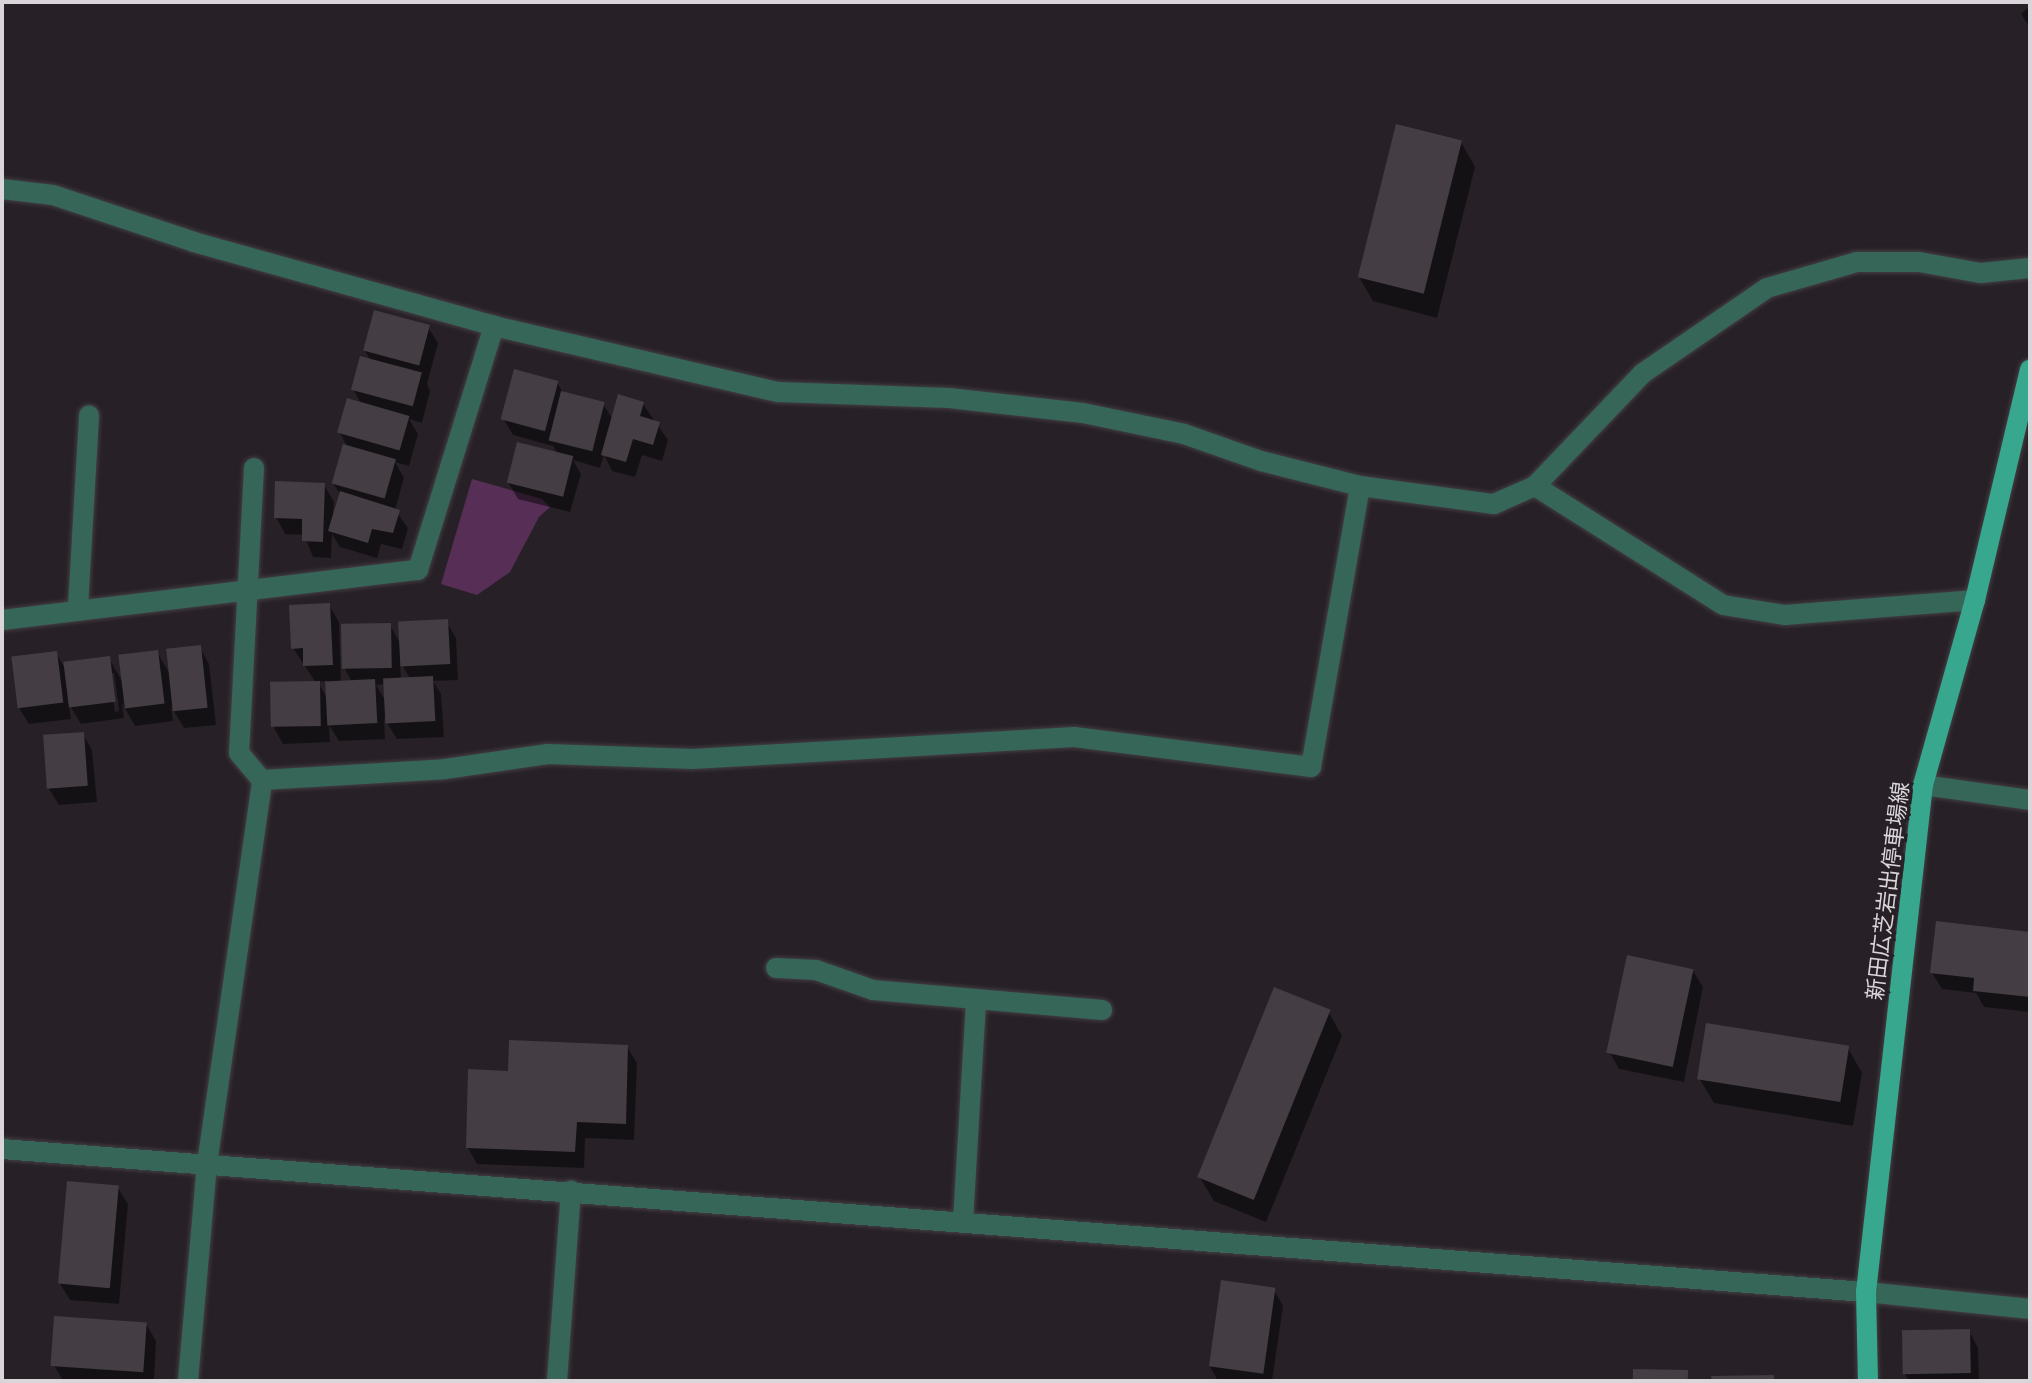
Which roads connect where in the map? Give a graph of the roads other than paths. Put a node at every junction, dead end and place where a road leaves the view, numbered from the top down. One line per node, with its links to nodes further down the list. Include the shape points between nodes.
1 (2, 189): 3 (street, via 53,195 194,242)
2 (2030, 268): 8 (street, via 1981,273 1919,262 1857,262 1767,288 1643,373)
3 (494, 326): 7 (street, via 778,392 949,398 1083,413 1184,434 1261,461); 9 (street, via 418,570)
4 (2030, 369): 10 (main road, 新田広芝岩出停車場線)
5 (89, 415): 11 (street)
6 (254, 468): 9 (street)
7 (1360, 486): 8 (street, via 1494,504); 13 (street, via 1311,767 1074,737 693,759 548,754 445,769)
8 (1535, 486): 10 (street, via 1723,605 1785,615)
9 (249, 588): 11 (street); 13 (street, via 239,753)
10 (1975, 600): 14 (main road, 新田広芝岩出停車場線)
11 (78, 607): 12 (street)
12 (2, 620)
13 (262, 780): 20 (street)
14 (1923, 785): 15 (street); 23 (main road, 新田広芝岩出停車場線)
15 (2030, 800)
16 (776, 968): 17 (street, via 816,970 873,990)
17 (976, 1001): 18 (street); 22 (street)
18 (1102, 1010)
19 (2, 1149): 20 (street)
20 (207, 1164): 21 (street); 25 (street)
21 (571, 1191): 22 (street); 26 (street)
22 (963, 1221): 23 (street)
23 (1866, 1292): 24 (street); 27 (main road, 新田広芝岩出停車場線)
24 (2030, 1309)
25 (188, 1381)
26 (557, 1381)
27 (1868, 1381)

